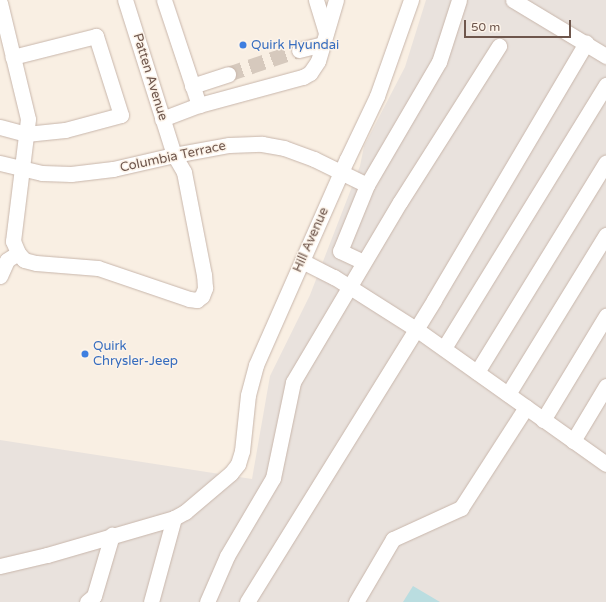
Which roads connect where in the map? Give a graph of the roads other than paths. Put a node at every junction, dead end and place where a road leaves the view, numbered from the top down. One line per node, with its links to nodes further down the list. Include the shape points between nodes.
1 (125, 0): 19 (street, Patten Avenue)
2 (164, 0): 17 (street)
3 (316, 0): 9 (street)
4 (336, 0): 9 (street)
5 (412, 0): 26 (street, Hill Avenue, via 377,96)
6 (459, 0): 27 (street, via 439,62)
7 (513, 0): 10 (street)
8 (0, 3): 14 (street)
9 (324, 38): 12 (street); 18 (street, via 318,60 310,73 303,78)
10 (586, 43): 13 (street); 35 (street)
11 (499, 46): 31 (street)
12 (298, 50)
13 (606, 56)
14 (13, 57): 21 (street, via 28,118); 21 (street, via 96,36 121,115 65,130)
15 (228, 74): 17 (street)
16 (606, 85): 36 (street)
17 (192, 86): 18 (street)
18 (198, 105): 19 (street)
19 (162, 119): 22 (street, Patten Avenue)
20 (0, 127): 21 (street)
21 (26, 134): 25 (street)
22 (174, 155): 25 (street, Columbia Terrace, via 90,172 52,173); 26 (street, Columbia Terrace, via 229,145 262,144 295,151); 29 (street, Patten Avenue, via 184,172 204,275 205,288 197,300 98,268 36,263 24,260)
23 (606, 162): 37 (street)
24 (0, 164): 25 (street, Columbia Terrace)
25 (22, 169): 29 (street, via 12,241)
26 (341, 172): 27 (street, Columbia Terrace); 30 (street, Hill Avenue)
27 (367, 185): 31 (street, via 340,251)
28 (606, 235): 39 (street)
29 (18, 253): 32 (street, via 7,260)
30 (302, 262): 33 (street, via 327,273); 44 (street, Hill Avenue, via 252,375 240,457 224,482)
31 (364, 262): 33 (street)
32 (0, 276)
33 (349, 287): 35 (street); 49 (street, via 293,382 273,478 227,556)
34 (606, 316): 41 (street)
35 (416, 329): 36 (street); 50 (street)
36 (444, 348): 37 (street)
37 (476, 372): 39 (street)
38 (606, 386): 42 (street)
39 (508, 394): 40 (street)
40 (526, 407): 41 (street); 51 (street, via 461,508 393,539)
41 (543, 420): 42 (street)
42 (573, 441): 43 (street)
43 (605, 463)
44 (174, 518): 45 (street, Hill Avenue); 48 (street)
45 (112, 536): 46 (street, Hill Avenue); 47 (street, via 94,596)
46 (0, 566)
47 (87, 602)
48 (152, 602)
49 (207, 602)
50 (247, 602)
51 (356, 602)

